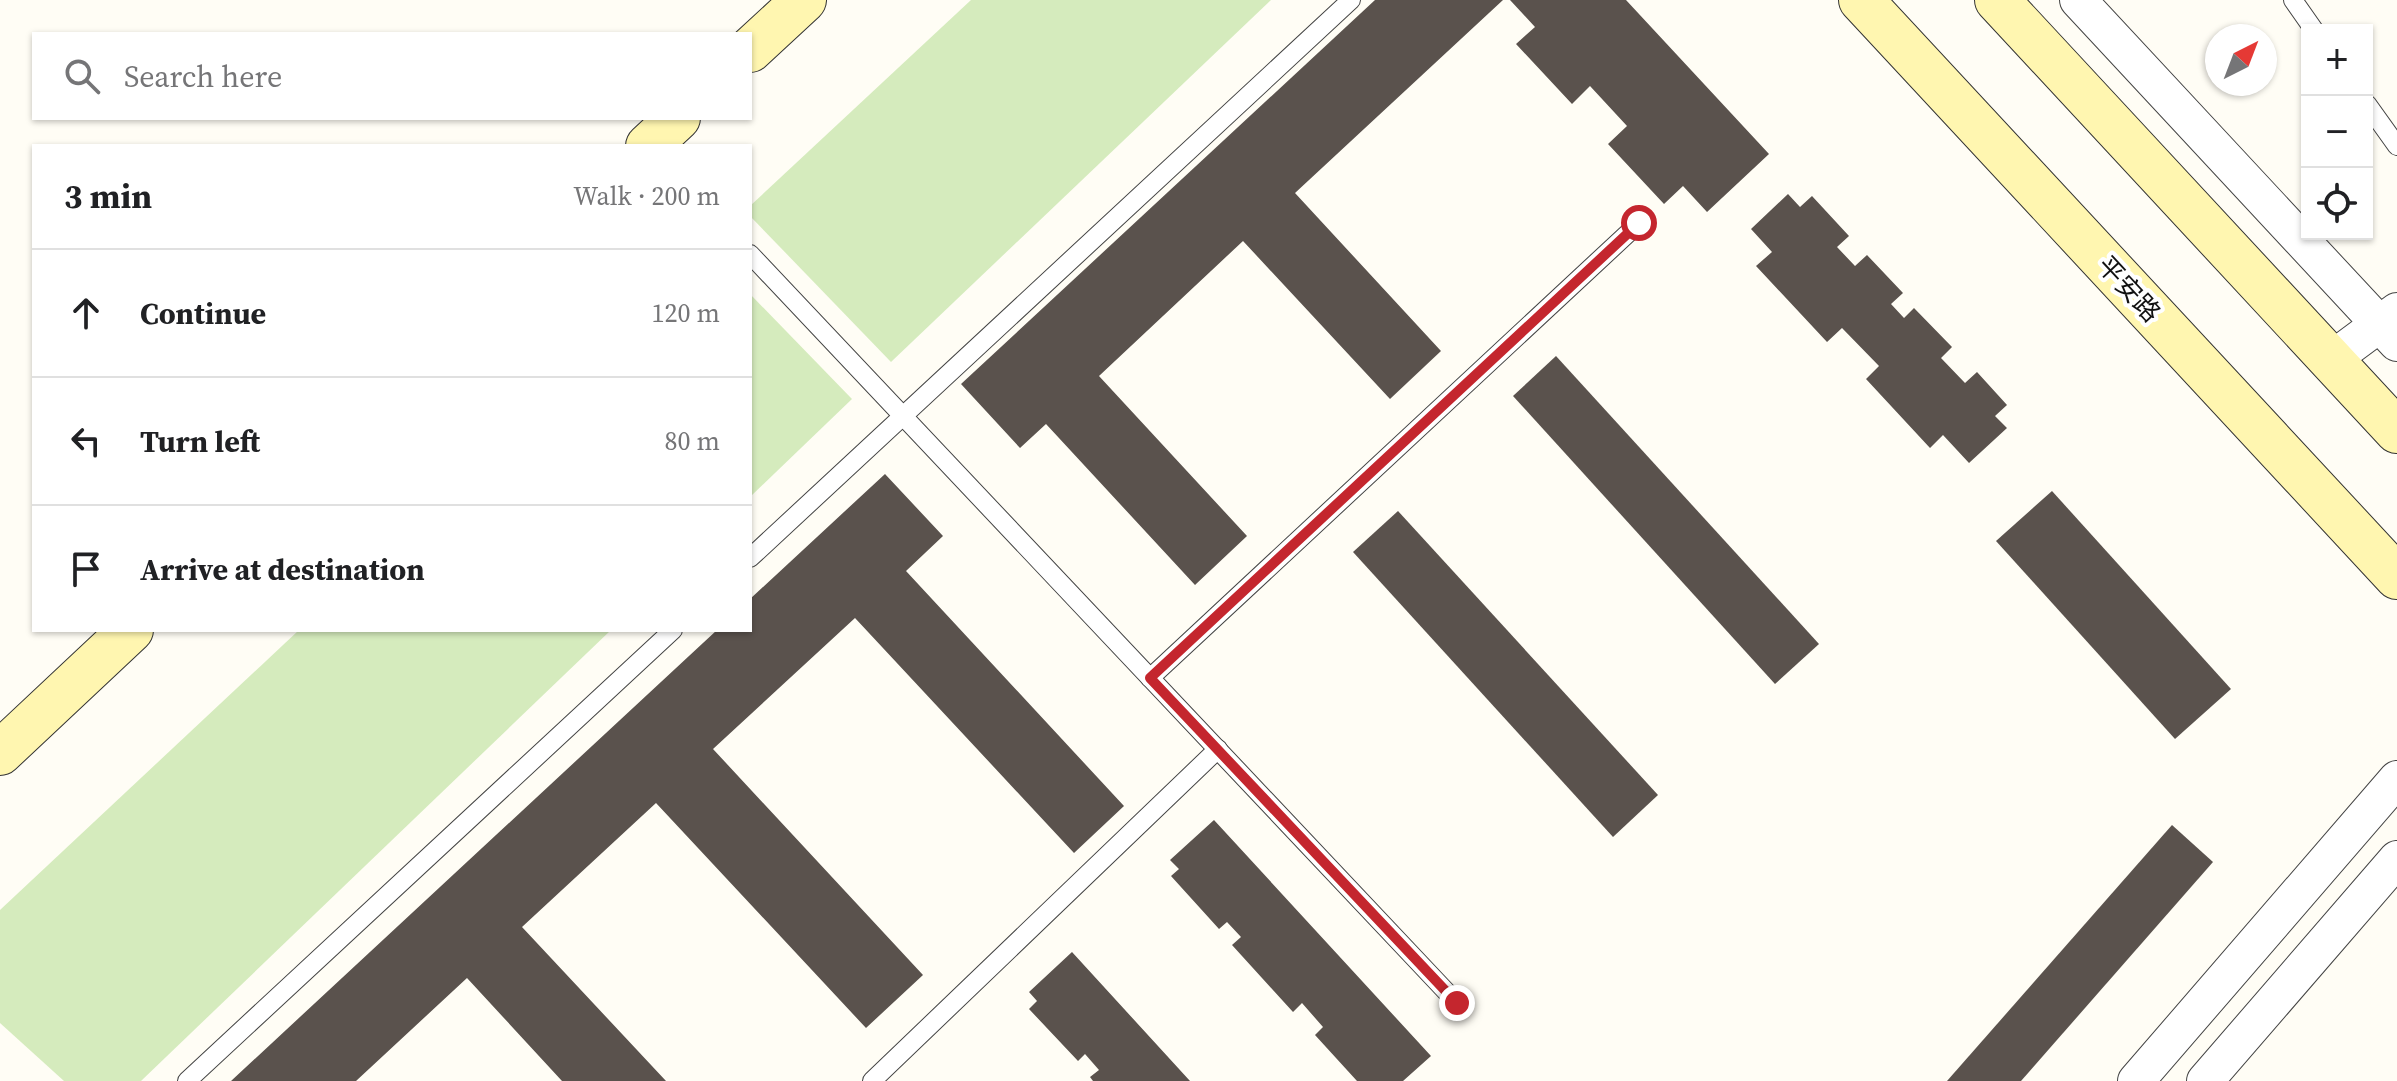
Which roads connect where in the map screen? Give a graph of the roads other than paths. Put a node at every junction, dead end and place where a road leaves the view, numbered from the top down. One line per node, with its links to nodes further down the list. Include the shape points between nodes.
1 (804, 0): 8 (main road)
2 (1351, 0): 17 (lane)
3 (1861, 0): 20 (main road, 平安路)
4 (1997, 0): 16 (main road)
5 (2078, 0): 15 (street)
6 (2293, 0): 7 (lane)
7 (2310, 24)
8 (752, 48)
9 (2373, 112): 12 (lane)
10 (676, 120): 11 (main road)
11 (650, 144)
12 (2397, 146)
13 (1639, 223): 23 (lane)
14 (752, 256): 17 (lane)
15 (2391, 326): 16 (street)
16 (2331, 360): 18 (main road)
17 (903, 416): 19 (lane); 23 (lane)
18 (2397, 431)
19 (752, 556)
20 (2397, 577)
21 (129, 632): 25 (main road)
22 (671, 632): 29 (lane)
23 (1150, 678): 24 (lane)
24 (1218, 749): 28 (lane); 30 (lane)
25 (0, 753)
26 (2397, 779): 31 (street)
27 (2397, 859): 32 (street)
28 (1457, 1003)
29 (187, 1081)
30 (872, 1081)
31 (2136, 1081)
32 (2205, 1081)

